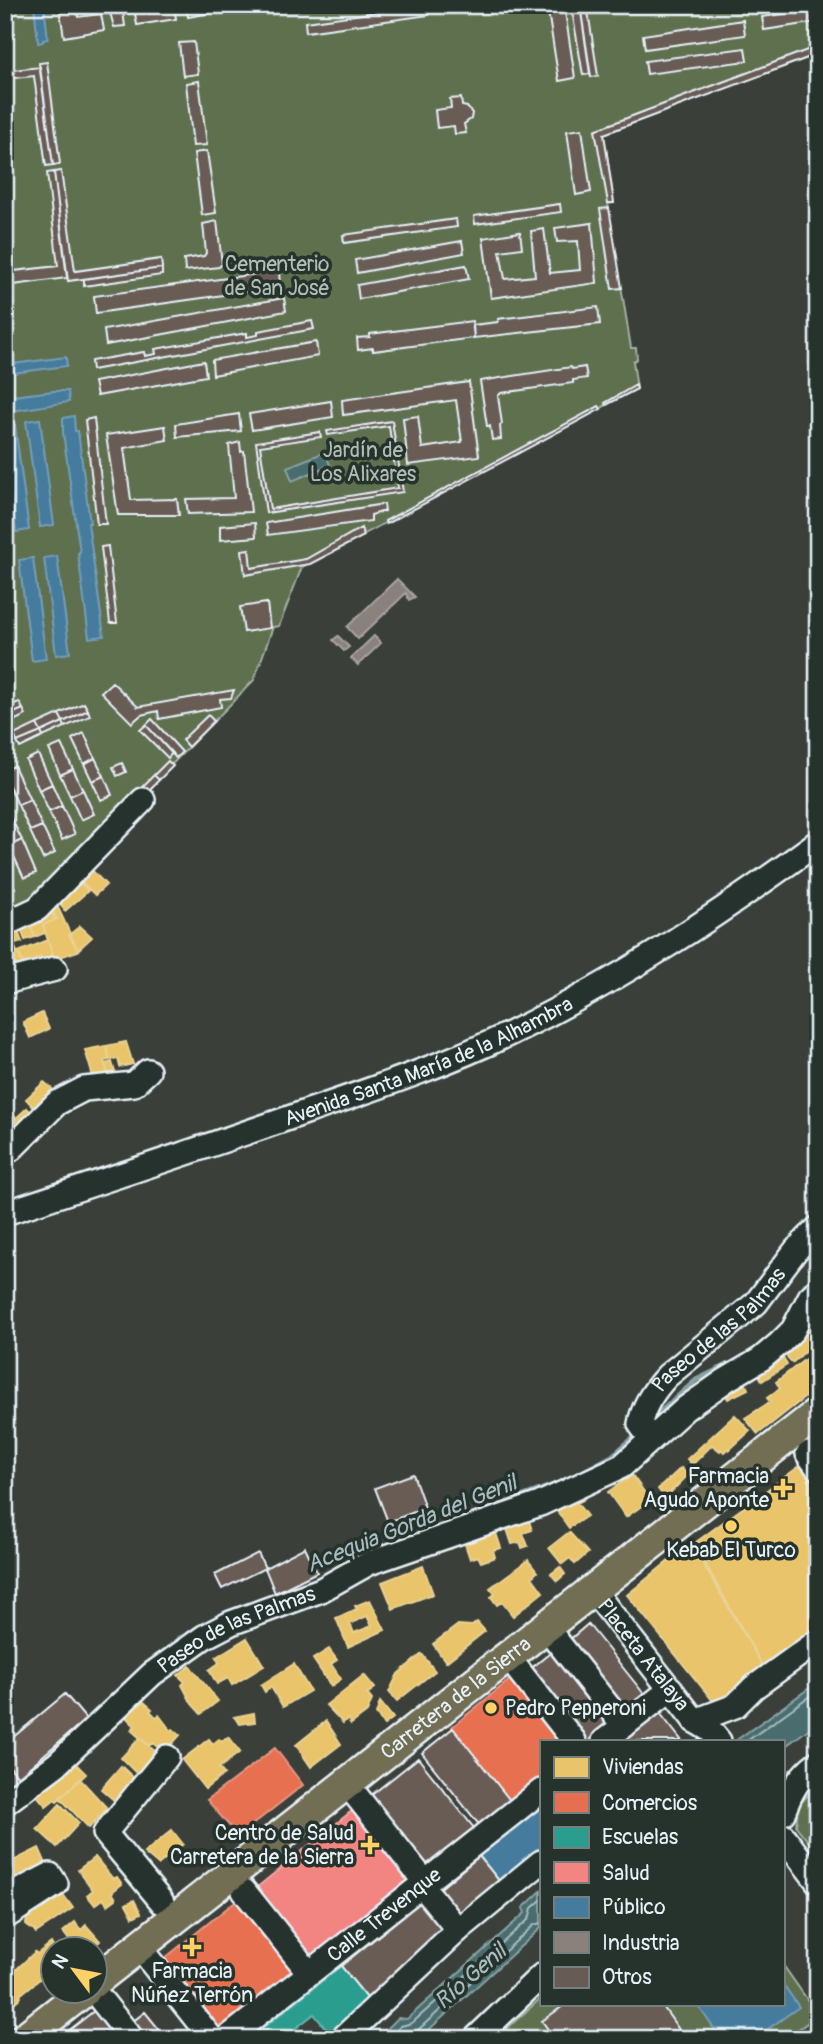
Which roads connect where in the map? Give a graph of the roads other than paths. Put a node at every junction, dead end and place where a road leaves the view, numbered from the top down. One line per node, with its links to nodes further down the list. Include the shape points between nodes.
1 (143, 800): 3 (street, via 37,909)
2 (818, 842): 8 (street, Avenida Santa María de la Alhambra, via 649,958 512,1032 402,1079)
3 (5, 924)
4 (55, 968): 5 (street)
5 (5, 982)
6 (148, 1071): 7 (street, via 134,1084 84,1089 57,1103)
7 (5, 1150)
8 (5, 1213)
9 (818, 1228): 12 (street, Paseo de las Palmas, via 755,1303 656,1388 641,1416)
10 (818, 1290): 12 (street, Paseo de las Palmas, via 793,1330 761,1359)
11 (818, 1413): 13 (main road, Carretera de la Sierra)
12 (646, 1432): 26 (street, Paseo de las Palmas, via 622,1466 579,1488 369,1563 321,1590 204,1637 152,1674 57,1764)
13 (593, 1590): 14 (main road, Carretera de la Sierra); 17 (street, Placeta Atalaya)
14 (546, 1627): 16 (main road, Carretera de la Sierra); 18 (street)
15 (818, 1641): 19 (street, via 753,1688)
16 (508, 1657): 20 (street); 24 (main road, Carretera de la Sierra)
17 (671, 1689): 18 (street); 19 (street, Placeta Atalaya)
18 (624, 1726): 21 (street)
19 (706, 1734)
20 (573, 1740)
21 (605, 1740)
22 (167, 1757): 34 (street, via 105,1833)
23 (817, 1776): 27 (street, via 806,1771)
24 (347, 1784): 31 (street); 37 (main road, Carretera de la Sierra)
25 (540, 1792): 31 (street, Calle Trevenque)
26 (5, 1803)
27 (784, 1811)
28 (784, 1837): 30 (street)
29 (540, 1862): 36 (street)
30 (818, 1882)
31 (426, 1887): 36 (street); 46 (street, Calle Trevenque)
32 (21, 1890): 35 (street, via 50,1875 56,1884)
33 (244, 1891): 38 (street)
34 (162, 1902)
35 (5, 1917)
36 (458, 1930): 47 (street)
37 (139, 1947): 39 (main road, Carretera de la Sierra); 45 (street)
38 (307, 1970)
39 (108, 1971)
40 (540, 1977): 48 (street)
41 (65, 2006): 43 (main road)
42 (106, 2006): 44 (street)
43 (23, 2039)
44 (132, 2039)
45 (212, 2039)
46 (226, 2039)
47 (342, 2039)
48 (475, 2039)

